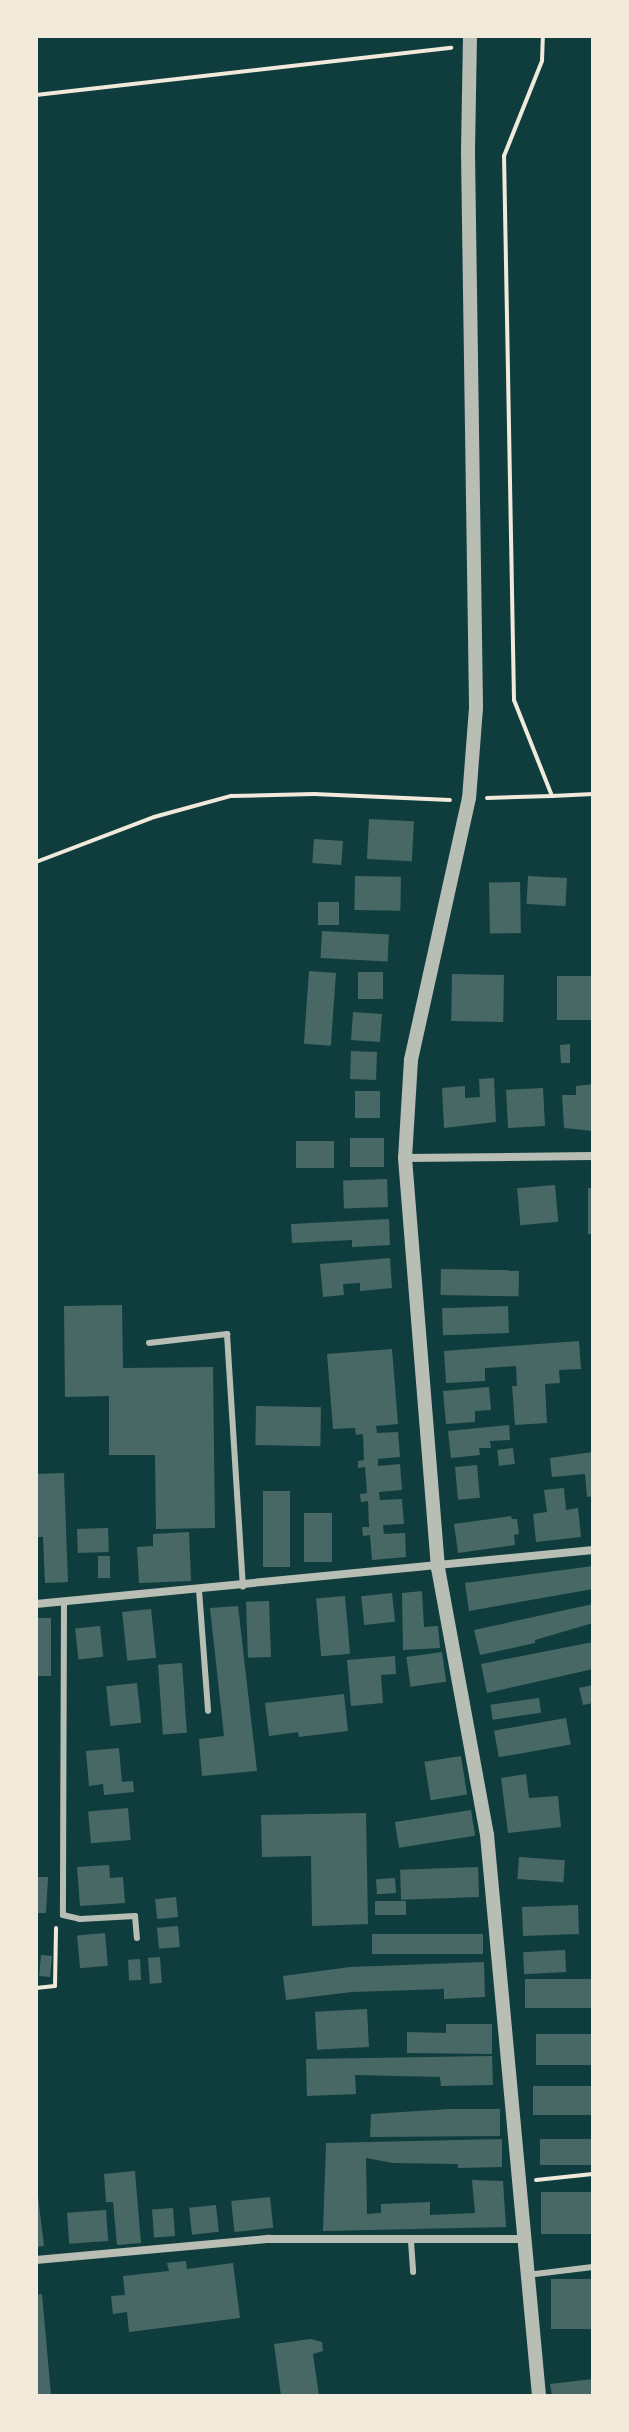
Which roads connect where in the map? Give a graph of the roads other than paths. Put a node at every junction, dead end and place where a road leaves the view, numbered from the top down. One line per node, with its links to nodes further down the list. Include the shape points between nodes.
1 (470, 41): 3 (street, via 477,653 469,798 411,1060)
2 (593, 1156): 3 (street)
3 (405, 1158): 6 (street)
4 (149, 1343): 7 (lane, via 227,1334)
5 (593, 1550): 6 (street)
6 (438, 1568): 7 (street); 13 (street, via 487,1835)
7 (243, 1586): 8 (street)
8 (199, 1590): 9 (street); 11 (lane)
9 (64, 1602): 10 (street); 12 (lane, via 63,1915 135,1916)
10 (36, 1604)
11 (208, 1711)
12 (137, 1938)
13 (524, 2239): 14 (street); 18 (street)
14 (411, 2241): 15 (street, via 269,2239); 17 (lane)
15 (36, 2260)
16 (593, 2267): 18 (lane)
17 (413, 2272)
18 (527, 2275): 19 (street)
19 (539, 2396)

